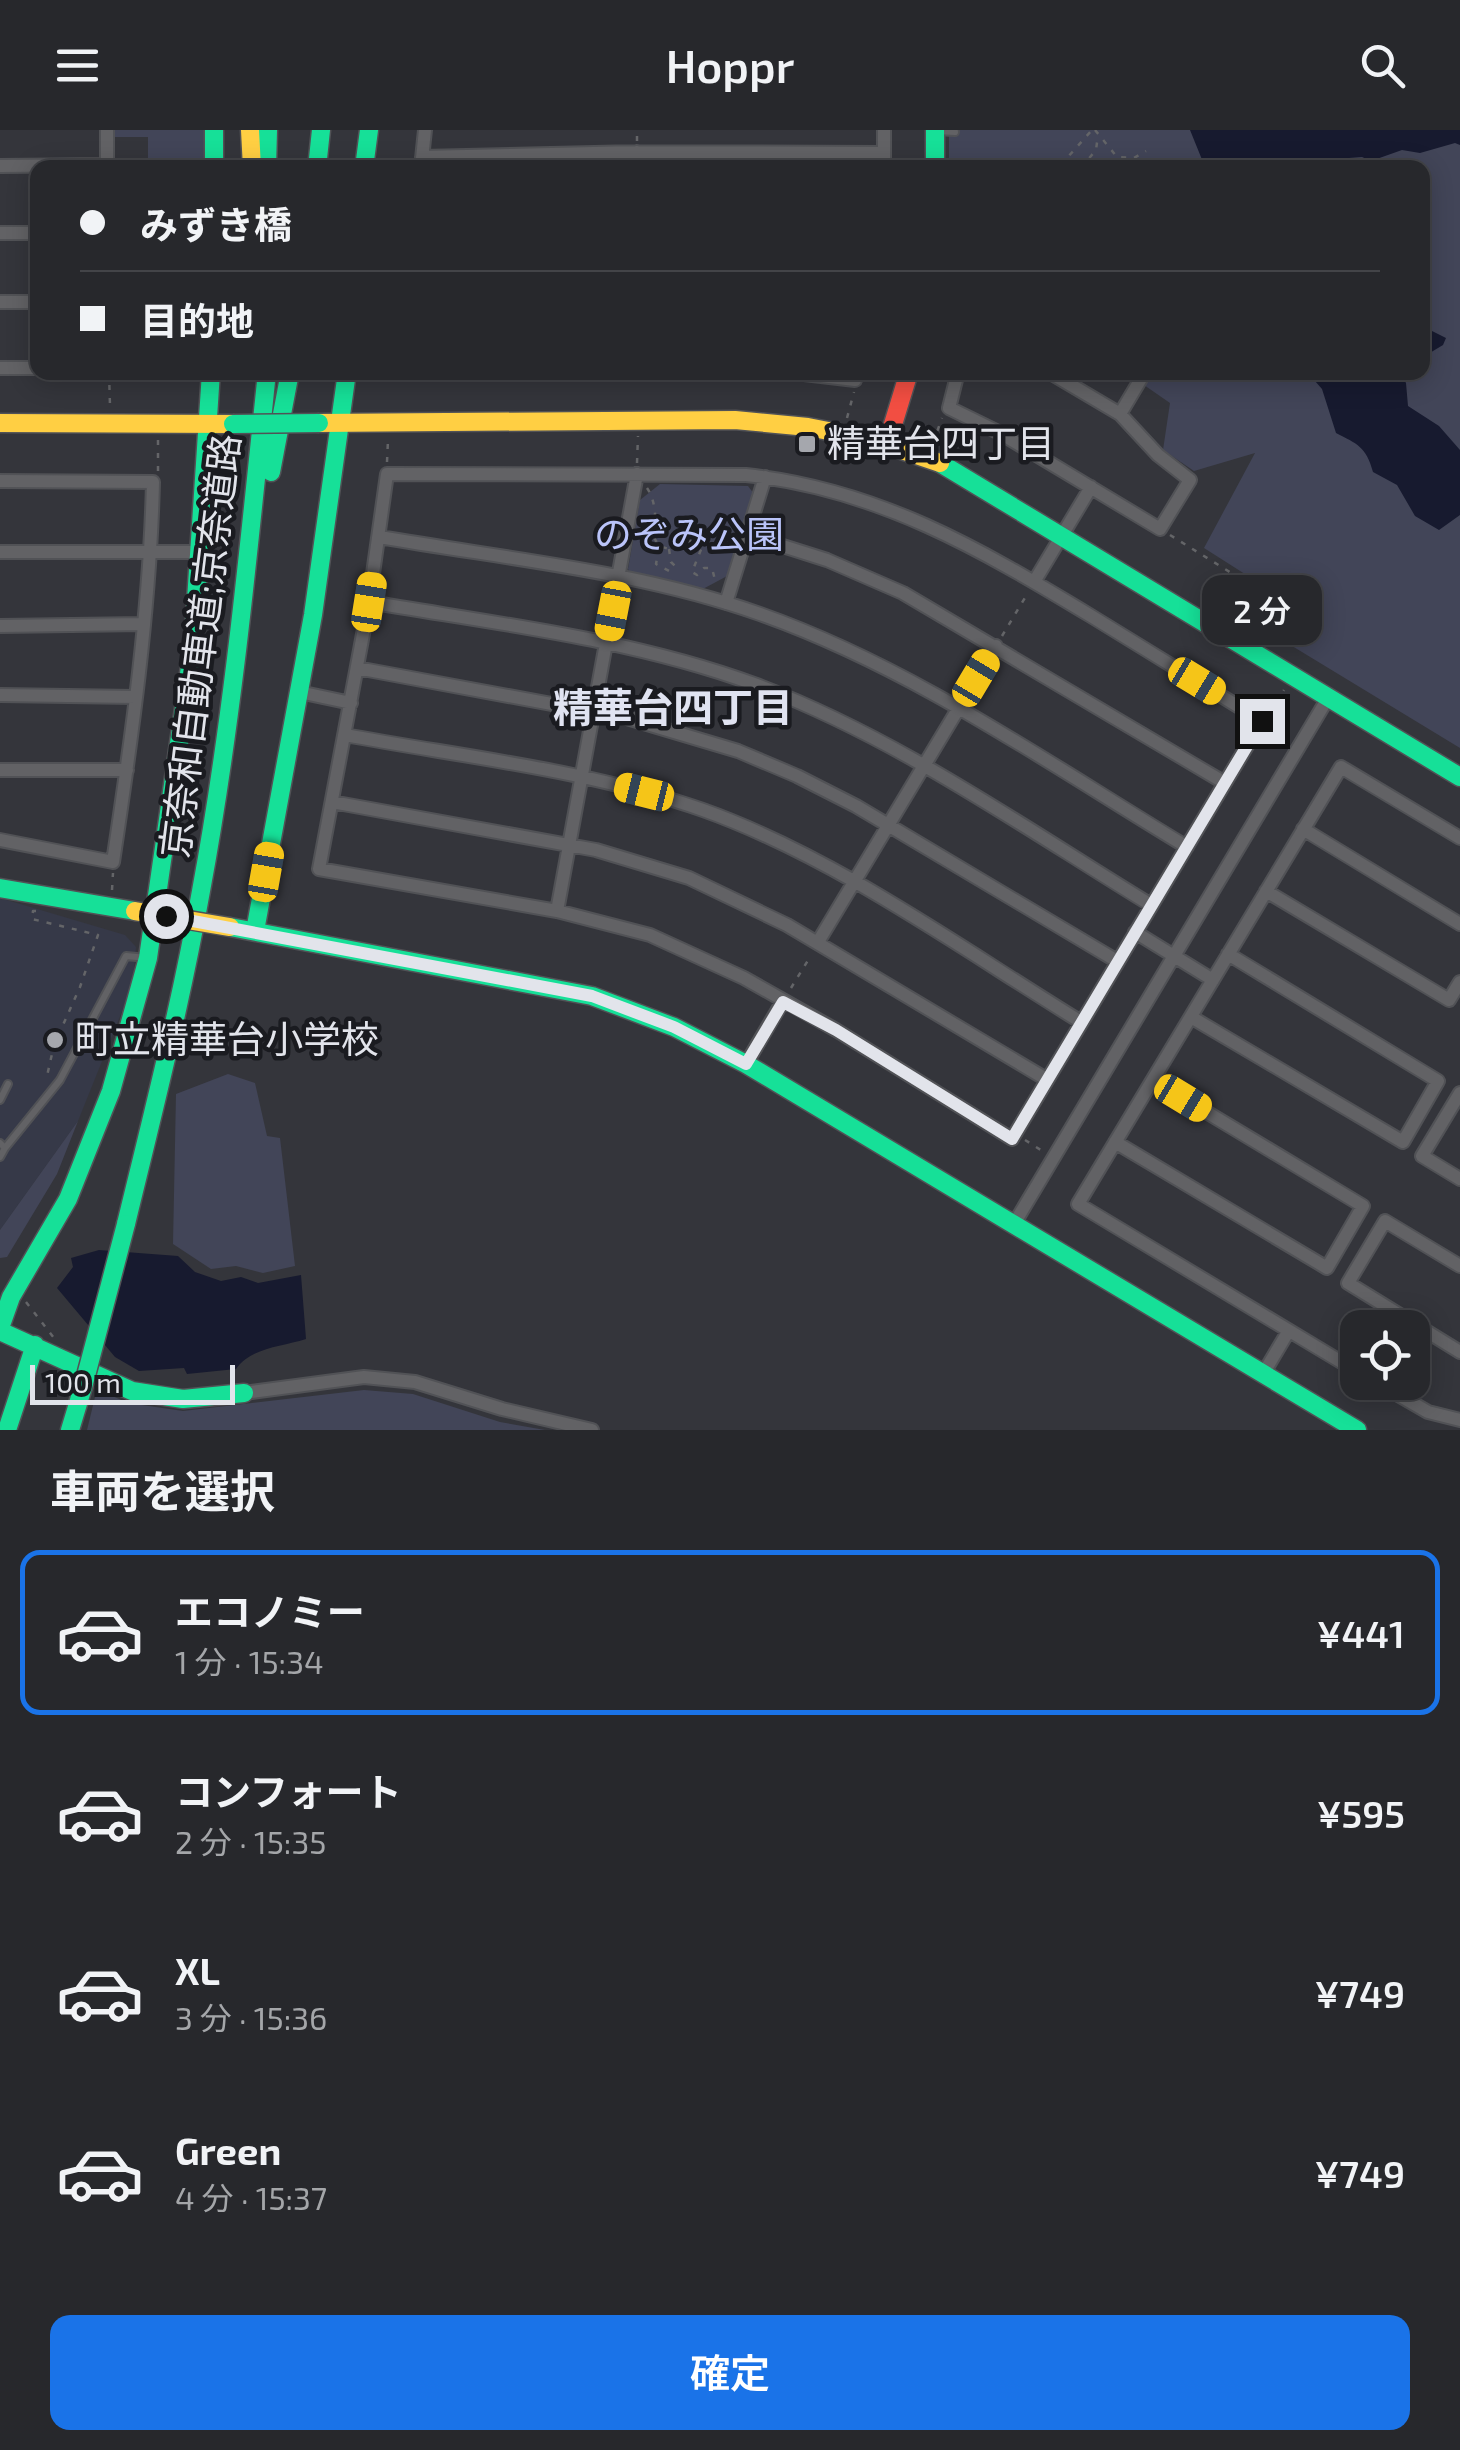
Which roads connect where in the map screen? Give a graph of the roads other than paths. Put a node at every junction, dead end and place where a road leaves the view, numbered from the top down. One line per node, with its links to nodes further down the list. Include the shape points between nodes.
1 (106, 130): 13 (street)
2 (214, 130): 14 (main road)
3 (250, 130): 15 (main road)
4 (268, 130): 16 (main road)
5 (278, 130): 17 (main road)
6 (321, 130): 18 (main road)
7 (369, 130): 19 (main road)
8 (424, 130): 20 (street)
9 (884, 130): 23 (street)
10 (935, 131): 11 (lane); 24 (main road)
11 (955, 132)
12 (637, 152): 21 (street); 22 (street); 23 (street)
13 (107, 160)
14 (214, 160)
15 (252, 160)
16 (267, 160)
17 (276, 160)
18 (318, 160)
19 (365, 160)
20 (421, 160)
21 (464, 160)
22 (638, 160)
23 (884, 160)
24 (935, 160)
25 (0, 166): 26 (street)
26 (30, 166)
27 (0, 233): 28 (street)
28 (30, 233)
29 (0, 302): 30 (street)
30 (30, 302)
31 (0, 368): 32 (street)
32 (30, 368)
33 (211, 380): 45 (main road)
34 (255, 380): 106 (main road, 京奈和自動車道;京奈道路, via 240,564)
35 (265, 380): 65 (main road, 京奈和自動車道;京奈道路)
36 (288, 380): 65 (main road)
37 (346, 380): 43 (main road)
38 (907, 380): 46 (main road)
39 (956, 380): 50 (street, via 949,408)
40 (1063, 380): 42 (street)
41 (1140, 380): 42 (street)
42 (1120, 414): 50 (street, via 1190,480 1160,530)
43 (342, 421): 45 (main road, bridge); 46 (main road, via 736,420); 67 (main road)
44 (0, 423): 45 (main road)
45 (208, 423): 56 (main road)
46 (887, 444): 52 (main road, via 944,466)
47 (637, 474): 48 (street); 53 (street, via 387,474); 57 (street)
48 (765, 477): 51 (street); 58 (street, via 886,507)
49 (0, 480): 54 (street, via 153,482)
50 (1091, 487): 52 (street)
51 (748, 535): 60 (street); 64 (street, via 865,576)
52 (1060, 536): 58 (street); 70 (main road)
53 (380, 537): 57 (street); 59 (street)
54 (151, 551): 55 (street); 56 (street); 61 (street)
55 (0, 552)
56 (200, 552): 99 (main road, via 191,663)
57 (620, 578): 60 (street); 63 (street)
58 (1034, 582): 80 (street, via 1262,721)
59 (369, 602): 63 (street); 66 (street)
60 (726, 603): 72 (street, via 852,652)
61 (142, 624): 62 (street); 69 (street)
62 (0, 626)
63 (606, 644): 73 (street); 75 (street, via 751,683)
64 (996, 646): 72 (street); 80 (street)
65 (238, 649): 106 (main road, 京奈和自動車道;京奈道路, via 202,888)
66 (358, 668): 71 (street); 73 (street)
67 (299, 692): 71 (street); 94 (main road)
68 (0, 695): 69 (street)
69 (135, 697): 77 (street)
70 (1328, 698): 78 (main road); 98 (street)
71 (351, 704): 74 (street)
72 (957, 709): 75 (street); 87 (street)
73 (594, 713): 79 (street); 82 (street, via 738,751)
74 (345, 736): 79 (street); 81 (street)
75 (923, 766): 82 (street); 91 (street)
76 (0, 770): 77 (street)
77 (127, 770): 85 (street, via 113,862)
78 (1460, 776)
79 (581, 777): 86 (street); 88 (street, via 706,812)
80 (1225, 783): 87 (street)
81 (332, 802): 86 (street); 92 (street, via 319,868)
82 (887, 825): 88 (street); 100 (street)
83 (1303, 830): 84 (street, via 1341,767); 90 (street); 93 (street)
84 (1460, 838)
85 (0, 840)
86 (569, 846): 92 (street); 96 (street, via 690,878)
87 (1187, 847): 91 (street)
88 (853, 882): 96 (street); 105 (street)
89 (0, 888): 94 (main road, bridge)
90 (1266, 891): 97 (street); 102 (street, via 1449,1000)
91 (1152, 904): 95 (street)
92 (557, 911): 103 (street, via 684,949)
93 (1460, 924)
94 (256, 931): 107 (main road, via 592,996)
95 (1135, 932): 98 (street); 100 (street)
96 (818, 942): 108 (street)
97 (1228, 954): 101 (street); 110 (street)
98 (1174, 956): 101 (street); 118 (street)
99 (148, 958): 115 (lane, via 126,956 60,1080); 120 (main road, via 111,1091 76,1181)
100 (1117, 961): 105 (street)
101 (1213, 980): 104 (street)
102 (1460, 982)
103 (783, 1002): 107 (street); 108 (street, via 1012,1139)
104 (1191, 1017): 109 (street); 110 (street, via 1403,1142)
105 (1081, 1022): 108 (street)
106 (167, 1044): 130 (main road, 京奈和自動車道;京奈道路, bridge)
107 (746, 1064): 118 (main road)
108 (1046, 1080)
109 (1153, 1080): 114 (street); 114 (street, via 1363,1206 1327,1268)
110 (1438, 1080): 112 (street)
111 (8, 1084): 113 (lane)
112 (1460, 1093): 117 (street, via 1422,1156)
113 (0, 1100)
114 (1116, 1142): 121 (street, via 1078,1204)
115 (3, 1145): 116 (lane)
116 (0, 1157)
117 (1460, 1179)
118 (1014, 1224): 125 (main road)
119 (1460, 1266): 123 (street, via 1385,1221 1348,1284)
120 (0, 1330): 122 (main road)
121 (1288, 1332): 124 (street); 125 (street)
122 (35, 1345): 126 (main road, via 160,1398); 129 (main road)
123 (1460, 1352)
124 (1340, 1362)
125 (1263, 1374): 132 (main road)
126 (244, 1393): 131 (street, via 364,1378 415,1382)
127 (1407, 1400): 128 (street)
128 (1460, 1420)
129 (7, 1430)
130 (70, 1430)
131 (592, 1430)
132 (1357, 1430)

